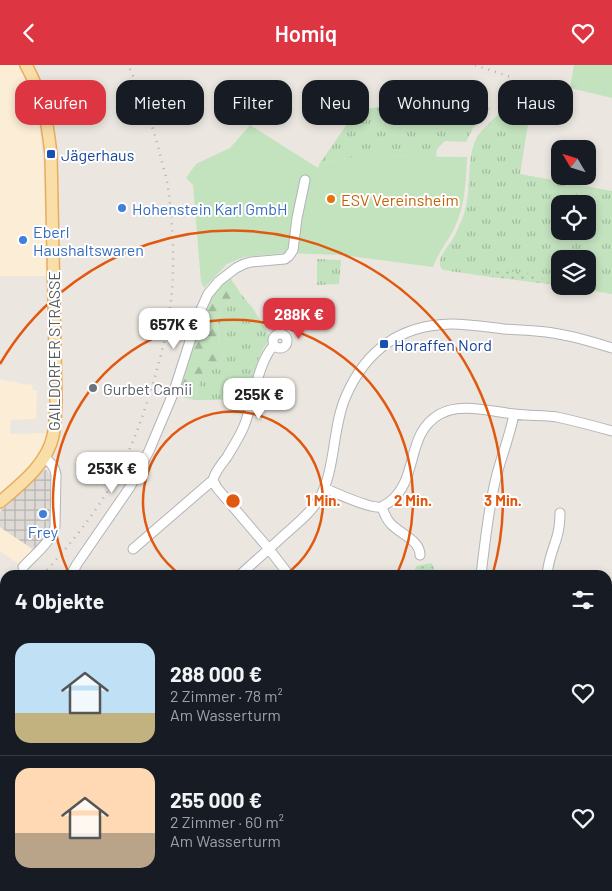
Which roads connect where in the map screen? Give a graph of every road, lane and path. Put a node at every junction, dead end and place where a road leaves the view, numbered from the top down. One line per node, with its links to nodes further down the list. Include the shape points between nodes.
1 (26, 65): 7 (main road, GAILDORFER STRASSE, via 44,107 51,154 56,401 53,437)
2 (306, 180): 17 (street, via 294,247 289,257 244,264 219,281 208,294 149,451 130,487)
3 (274, 345): 8 (street, via 261,367 244,427)
4 (612, 348): 9 (street, via 552,333 480,325 430,326 399,335 377,351 352,382 344,399)
5 (514, 414): 6 (street, via 555,417); 11 (street, via 474,408 452,409 439,414 418,439 401,490); 20 (street, via 489,509)
6 (612, 431)
7 (44, 457): 10 (main road, GAILDORFER STRASSE); 16 (street, via 56,470 55,527 48,541)
8 (213, 480): 13 (street); 14 (street)
9 (324, 488): 11 (street, via 362,504); 14 (street, via 310,511)
10 (0, 501)
11 (382, 507): 15 (street, via 390,524 416,544)
12 (560, 513): 21 (street)
13 (132, 549)
14 (269, 549): 18 (street); 19 (street)
15 (420, 555)
16 (23, 567)
17 (74, 570)
18 (246, 570)
19 (285, 570)
20 (482, 570)
21 (547, 570)

